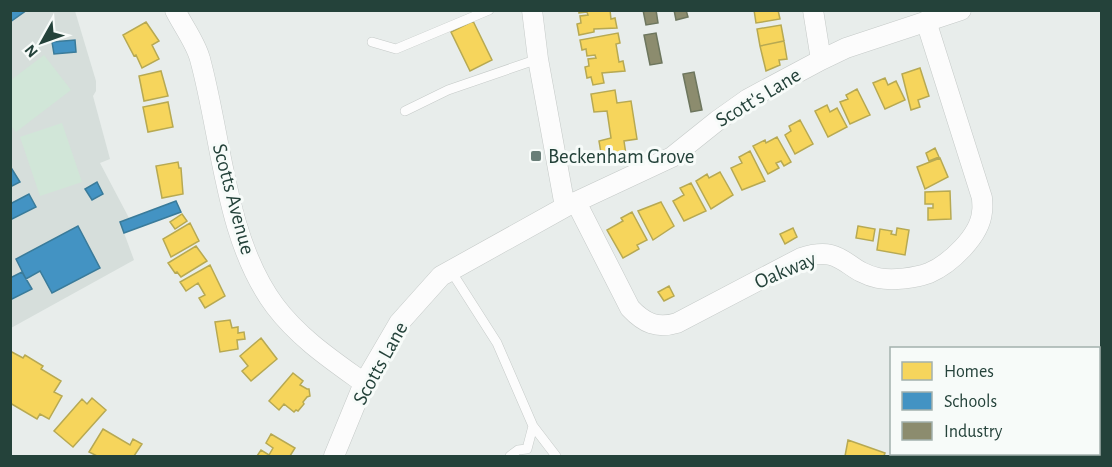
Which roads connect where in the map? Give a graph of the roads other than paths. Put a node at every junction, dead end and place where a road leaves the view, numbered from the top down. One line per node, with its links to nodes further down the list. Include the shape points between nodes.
1 (175, 10): 13 (street, Scotts Avenue, via 200,57 240,237 254,270 274,305 293,327)
2 (489, 10): 7 (lane, via 396,50)
3 (532, 10): 8 (street)
4 (813, 10): 9 (street)
5 (961, 10): 6 (street, Scott's Lane)
6 (926, 21): 9 (street, Scott's Lane); 11 (street, Oakway, via 982,198 982,213 967,244 929,273 878,278 839,257 814,254 664,327 639,318 630,308)
7 (372, 42)
8 (538, 59): 10 (lane, via 448,90); 11 (street)
9 (821, 60): 11 (street, Scott's Lane, via 748,99 672,157)
10 (405, 111)
11 (571, 204): 12 (street, Scotts Lane)
12 (451, 271): 13 (street, Scotts Lane, via 441,276 399,323); 14 (lane, via 497,344)
13 (364, 383): 15 (street, Scotts Lane)
14 (533, 426): 16 (lane, via 527,449); 17 (lane)
15 (334, 456)
16 (510, 456)
17 (556, 456)

